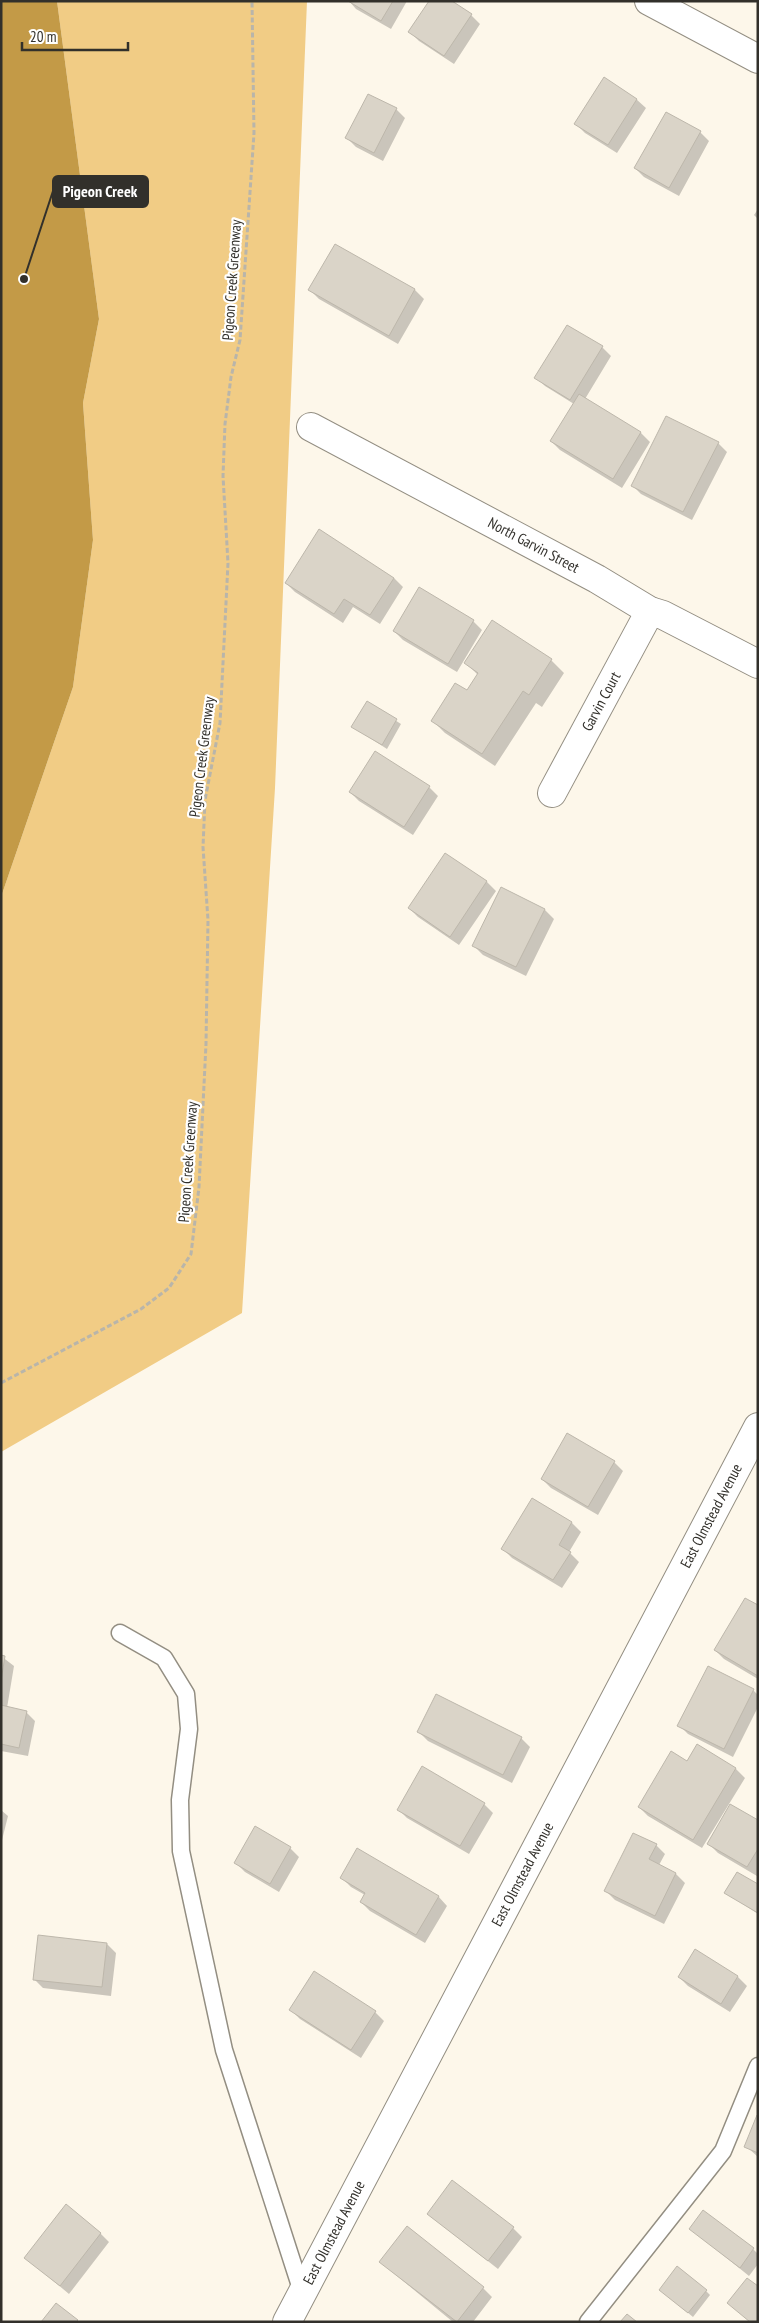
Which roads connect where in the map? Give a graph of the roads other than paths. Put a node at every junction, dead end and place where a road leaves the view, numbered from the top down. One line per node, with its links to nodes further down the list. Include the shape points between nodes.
1 (649, 1): 2 (street)
2 (758, 59)
3 (311, 427): 4 (street, North Garvin Street, via 597,579)
4 (650, 611): 5 (street, North Garvin Street); 6 (street, Garvin Court)
5 (758, 664)
6 (552, 793)
7 (758, 1427): 10 (street, East Olmstead Avenue)
8 (120, 1633): 10 (lane, via 164,1658 186,1694 189,1729 180,1800 181,1851 224,2050)
9 (758, 2066): 12 (lane, via 723,2151)
10 (302, 2292): 11 (street, East Olmstead Avenue)
11 (287, 2322)
12 (588, 2322)

